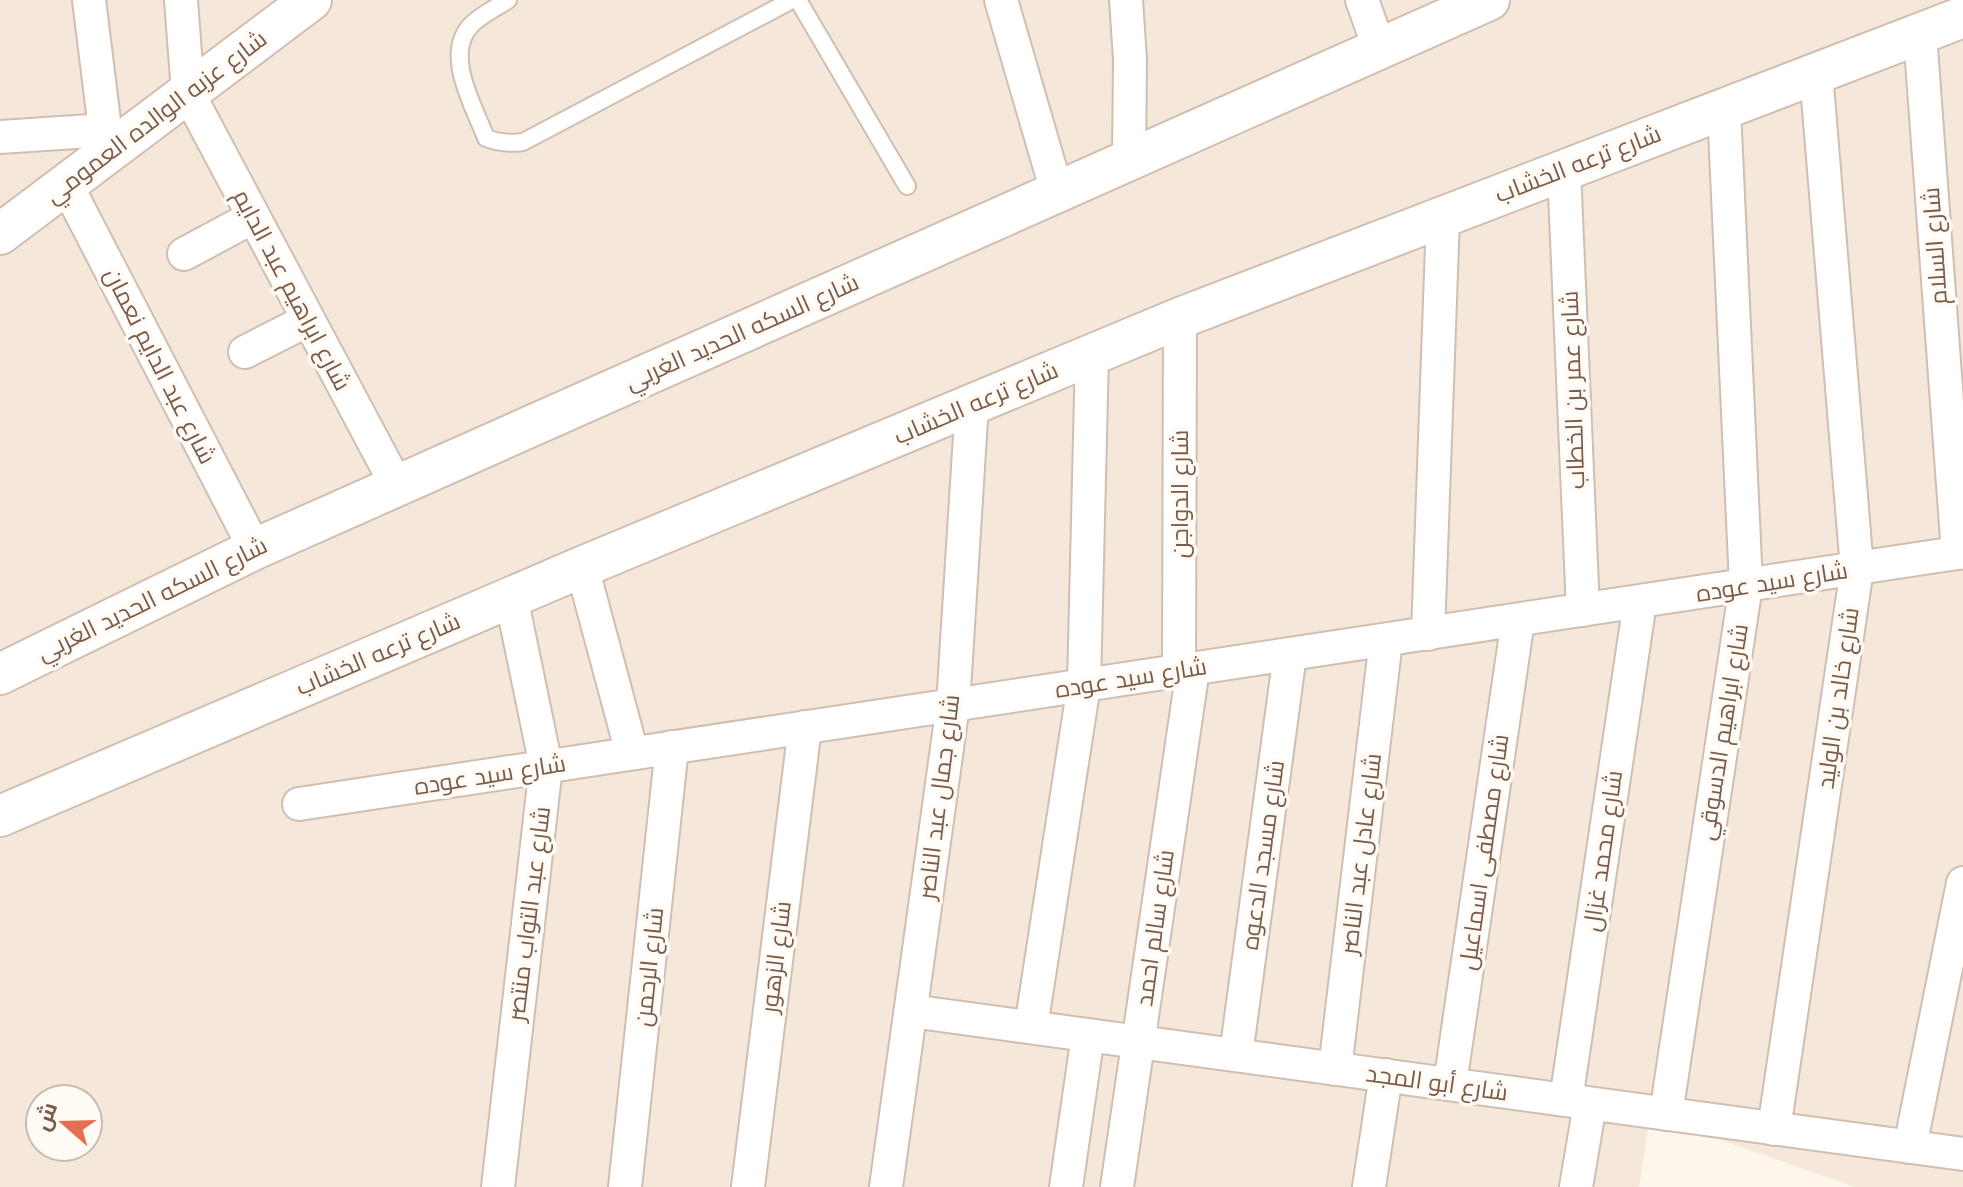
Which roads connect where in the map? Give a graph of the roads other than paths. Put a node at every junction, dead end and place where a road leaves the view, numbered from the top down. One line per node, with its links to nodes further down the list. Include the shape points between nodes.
1 (89, 0): 17 (street)
2 (181, 0): 14 (street)
3 (311, 0): 14 (street, شارع عزبه الوالده العمومي)
4 (508, 0): 5 (lane, via 471,25 458,53 459,69 486,138 510,144 523,142)
5 (795, 0): 21 (lane)
6 (1001, 0): 22 (street)
7 (1126, 0): 18 (street)
8 (1362, 0): 12 (street)
9 (1489, 0): 12 (street, شارع السكه الحديد الغربي)
10 (1963, 17): 11 (street, شارع ترعه الخشاب)
11 (1920, 34): 13 (street, شارع ترعه الخشاب); 34 (street, شارع السلام)
12 (1380, 50): 18 (street, شارع السكه الحديد الغربي)
13 (1816, 73): 15 (street, شارع ترعه الخشاب); 36 (street, شارع خالد بن الوليد)
14 (188, 93): 17 (street, شارع عزبه الوالده العمومي); 23 (street, شارع ابراهيم عبد الدايم)
15 (1724, 109): 19 (street, شارع ترعه الخشاب); 37 (street, شارع ابراهيم الدسوقي)
16 (0, 137): 17 (street)
17 (106, 141): 20 (street, شارع عزبه الوالده العمومي)
18 (1129, 159): 22 (street, شارع السكه الحديد الغربي)
19 (1564, 170): 24 (street, شارع ترعه الخشاب); 40 (street, شارع عمر بن الخطاب)
20 (66, 184): 25 (street, شارع عزبه الوالده العمومي); 33 (street, شارع عبد الدايم نعمان)
21 (907, 186)
22 (1057, 192): 32 (street, شارع السكه الحديد الغربي)
23 (253, 217): 26 (street); 28 (street, شارع ابراهيم عبد الدايم)
24 (1443, 217): 27 (street, شارع ترعه الخشاب); 42 (street)
25 (0, 234)
26 (184, 254)
27 (1180, 318): 30 (street, شارع ترعه الخشاب); 45 (street, شارع الدواجن)
28 (308, 320): 29 (street); 32 (street, شارع ابراهيم عبد الدايم)
29 (245, 352)
30 (1092, 354): 31 (street, شارع ترعه الخشاب); 47 (street)
31 (972, 404): 35 (street, شارع ترعه الخشاب); 48 (street, شارع جمال عبد الناصر)
32 (397, 486): 33 (street, شارع السكه الحديد الغربي)
33 (255, 549): 46 (street, شارع السكه الحديد الغربي)
34 (1960, 553): 36 (street, شارع سيد عوده)
35 (582, 567): 38 (street, شارع ترعه الخشاب); 51 (street)
36 (1857, 569): 37 (street, شارع سيد عوده); 66 (street, شارع خالد بن الوليد)
37 (1746, 585): 39 (street, شارع سيد عوده); 65 (street, شارع ابراهيم الدسوقي)
38 (511, 597): 52 (street, شارع عبد التواب منتصر); 54 (street, شارع ترعه الخشاب)
39 (1640, 602): 40 (street, شارع سيد عوده); 64 (street, شارع محمد غزال)
40 (1583, 610): 41 (street, شارع سيد عوده)
41 (1518, 620): 42 (street, شارع سيد عوده); 63 (street, شارع مصطفى اسماعيل)
42 (1428, 634): 43 (street, شارع سيد عوده)
43 (1386, 640): 44 (street, شارع سيد عوده); 61 (street, شارع عادل عبد الناصر)
44 (1290, 654): 45 (street, شارع سيد عوده); 60 (street, شارع مسجد الدعوه)
45 (1186, 670): 47 (street, شارع سيد عوده); 59 (street, شارع سالم احمد)
46 (0, 674)
47 (1084, 685): 48 (street, شارع سيد عوده); 57 (street)
48 (953, 705): 49 (street, شارع سيد عوده); 56 (street, شارع جمال عبد الناصر)
49 (805, 727): 50 (street, شارع سيد عوده); 71 (street, شارع الزهور)
50 (672, 747): 51 (street, شارع سيد عوده); 70 (street, شارع الرحمن)
51 (632, 753): 52 (street, شارع سيد عوده)
52 (546, 766): 53 (street, شارع سيد عوده); 69 (street, شارع عبد التواب منتصر)
53 (299, 804)
54 (0, 816)
55 (1963, 883): 67 (street)
56 (911, 1011): 57 (street, شارع أبو المجد); 72 (street, شارع جمال عبد الناصر)
57 (1031, 1027): 58 (street, شارع أبو المجد)
58 (1088, 1035): 59 (street, شارع أبو المجد); 73 (street)
59 (1138, 1042): 60 (street, شارع أبو المجد); 74 (street, شارع سالم احمد)
60 (1236, 1055): 61 (street, شارع أبو المجد)
61 (1335, 1069): 62 (street, شارع أبو المجد)
62 (1386, 1075): 63 (street, شارع أبو المجد); 75 (street)
63 (1450, 1084): 64 (street, شارع أبو المجد)
64 (1578, 1102): 65 (street, شارع أبو المجد); 76 (street, شارع محمد غزال)
65 (1666, 1114): 66 (street, شارع أبو المجد)
66 (1774, 1129): 67 (street, شارع أبو المجد)
67 (1910, 1147): 68 (street, شارع أبو المجد)
68 (1963, 1154)
69 (498, 1187)
70 (625, 1187)
71 (748, 1187)
72 (886, 1187)
73 (1066, 1187)
74 (1117, 1187)
75 (1369, 1187)
76 (1576, 1187)

